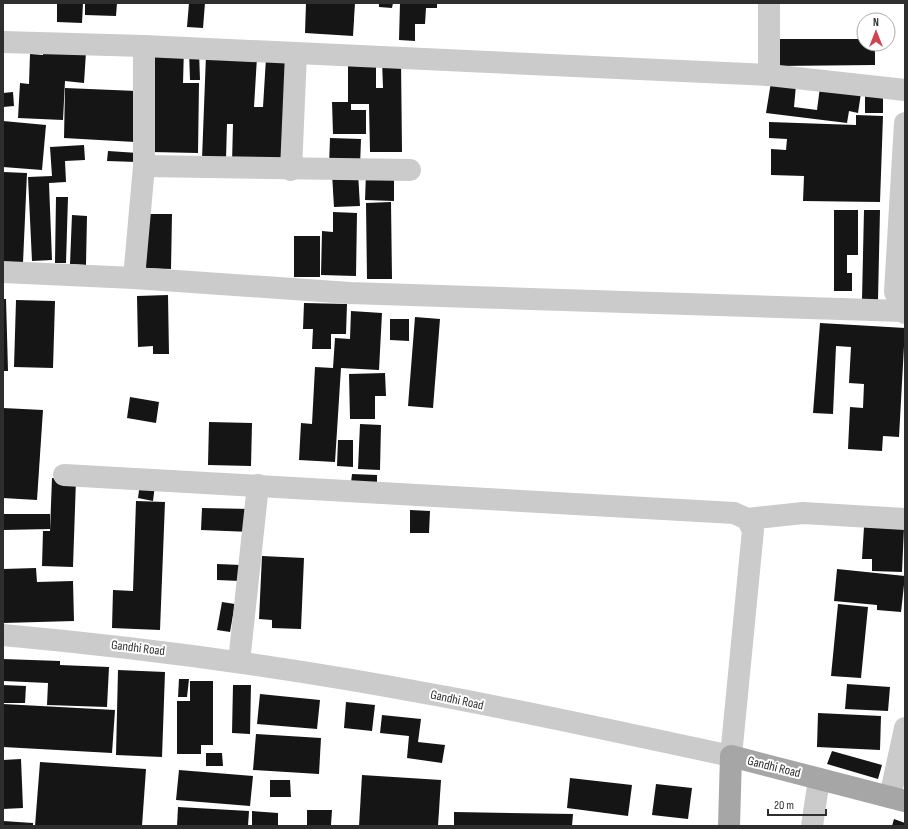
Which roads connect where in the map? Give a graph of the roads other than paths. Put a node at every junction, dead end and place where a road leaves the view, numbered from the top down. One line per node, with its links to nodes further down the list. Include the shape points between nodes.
1 (769, 3): 5 (street)
2 (3, 42): 3 (street)
3 (144, 46): 4 (street); 8 (street)
4 (296, 53): 5 (street); 9 (street)
5 (769, 75): 6 (street)
6 (905, 90)
7 (905, 123): 13 (street, via 895,292)
8 (144, 166): 9 (street); 12 (street)
9 (291, 170): 10 (street)
10 (410, 170)
11 (3, 272): 12 (street)
12 (134, 278): 13 (street, via 357,293)
13 (904, 312)
14 (64, 475): 15 (street)
15 (258, 485): 16 (street, via 734,513); 19 (street)
16 (747, 519): 17 (street, via 803,513); 21 (street, via 753,530)
17 (905, 519)
18 (3, 635): 19 (street, Gandhi Road, via 118,646)
19 (239, 662): 21 (street, Gandhi Road, via 430,694)
20 (905, 728): 23 (street)
21 (731, 756): 22 (main road, Gandhi Road); 24 (main road)
22 (819, 779): 23 (main road, Gandhi Road); 25 (street)
23 (897, 799)
24 (729, 826)
25 (812, 826)

